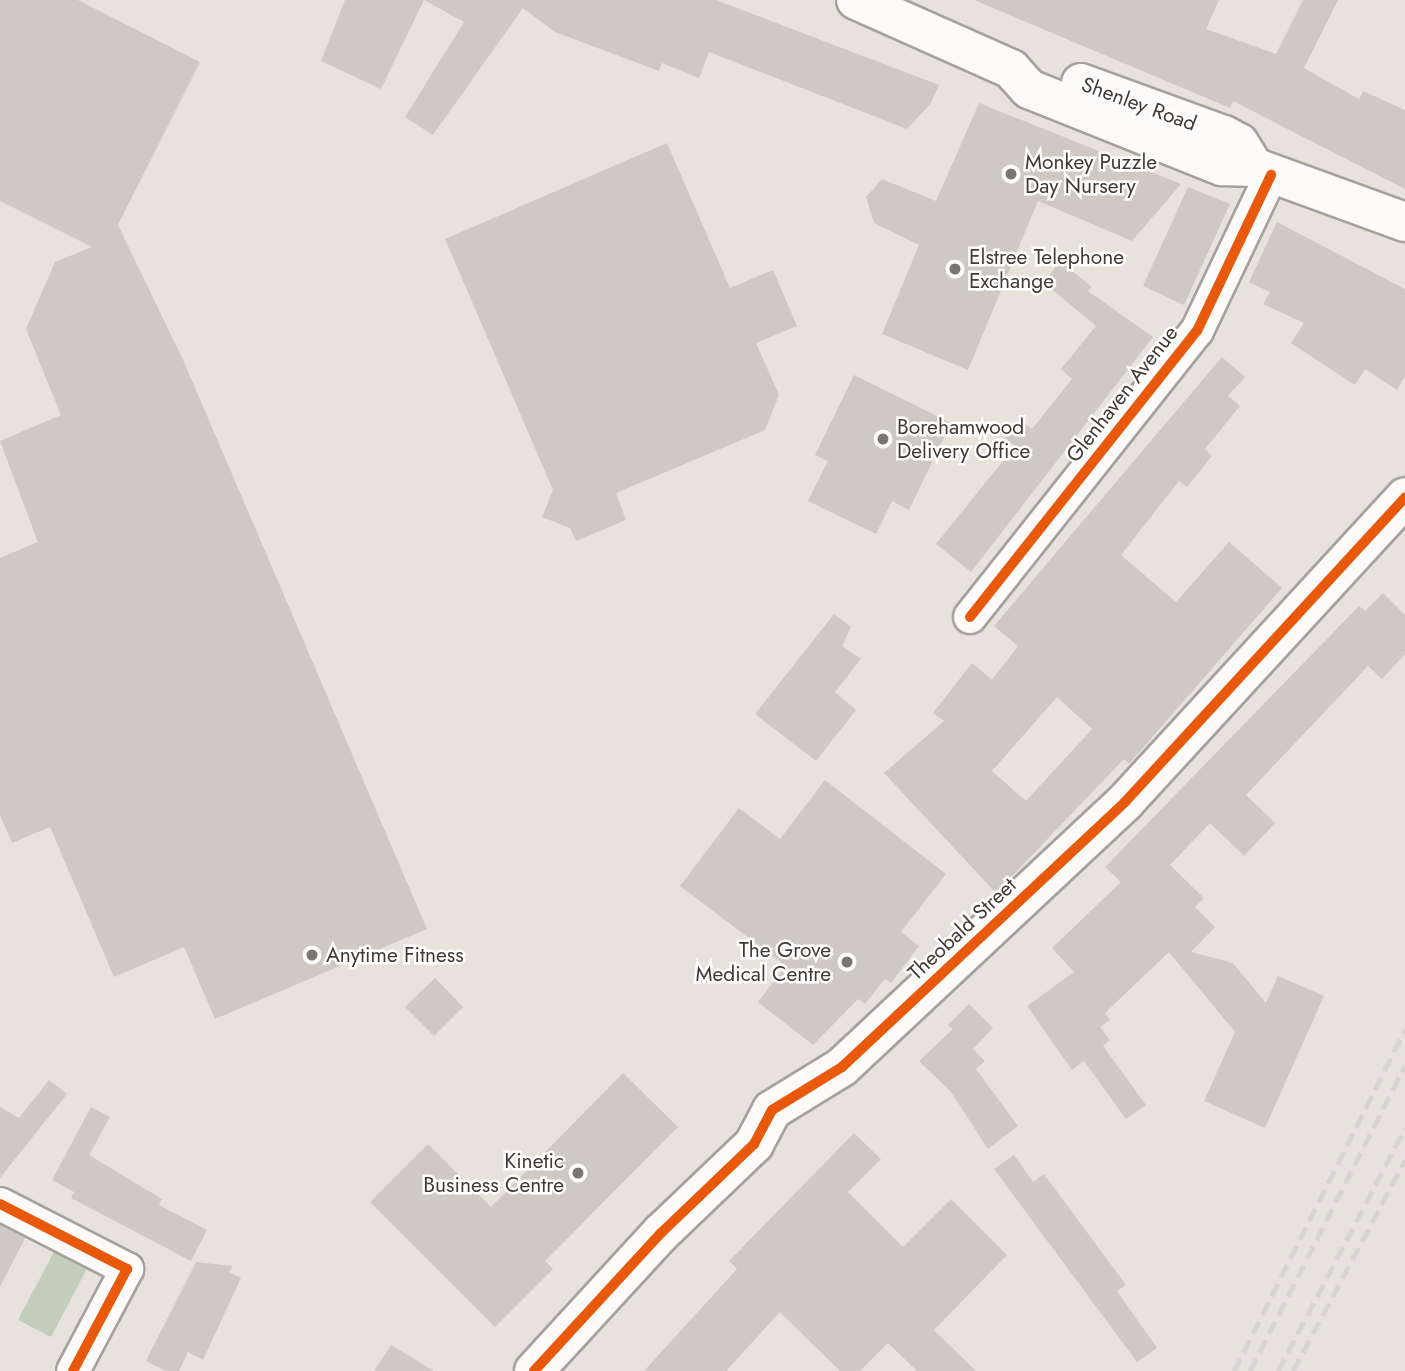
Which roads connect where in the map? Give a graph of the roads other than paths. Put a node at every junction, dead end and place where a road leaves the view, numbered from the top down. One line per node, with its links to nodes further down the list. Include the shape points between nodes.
1 (869, 2): 2 (street, Shenley Road, via 1011,69 1030,89 1222,166)
2 (1263, 171): 3 (street, Shenley Road); 7 (street, Glenhaven Avenue, via 1197,331)
3 (1308, 190): 4 (street, Shenley Road, via 1337,193); 5 (street, Shenley Road, via 1324,214)
4 (1405, 222)
5 (1405, 248)
6 (1405, 498): 10 (street, Theobald Street, via 1125,802 842,1067 772,1110 754,1144 661,1233)
7 (970, 617)
8 (0, 1204): 9 (street, via 127,1269)
9 (73, 1371)
10 (534, 1371)

